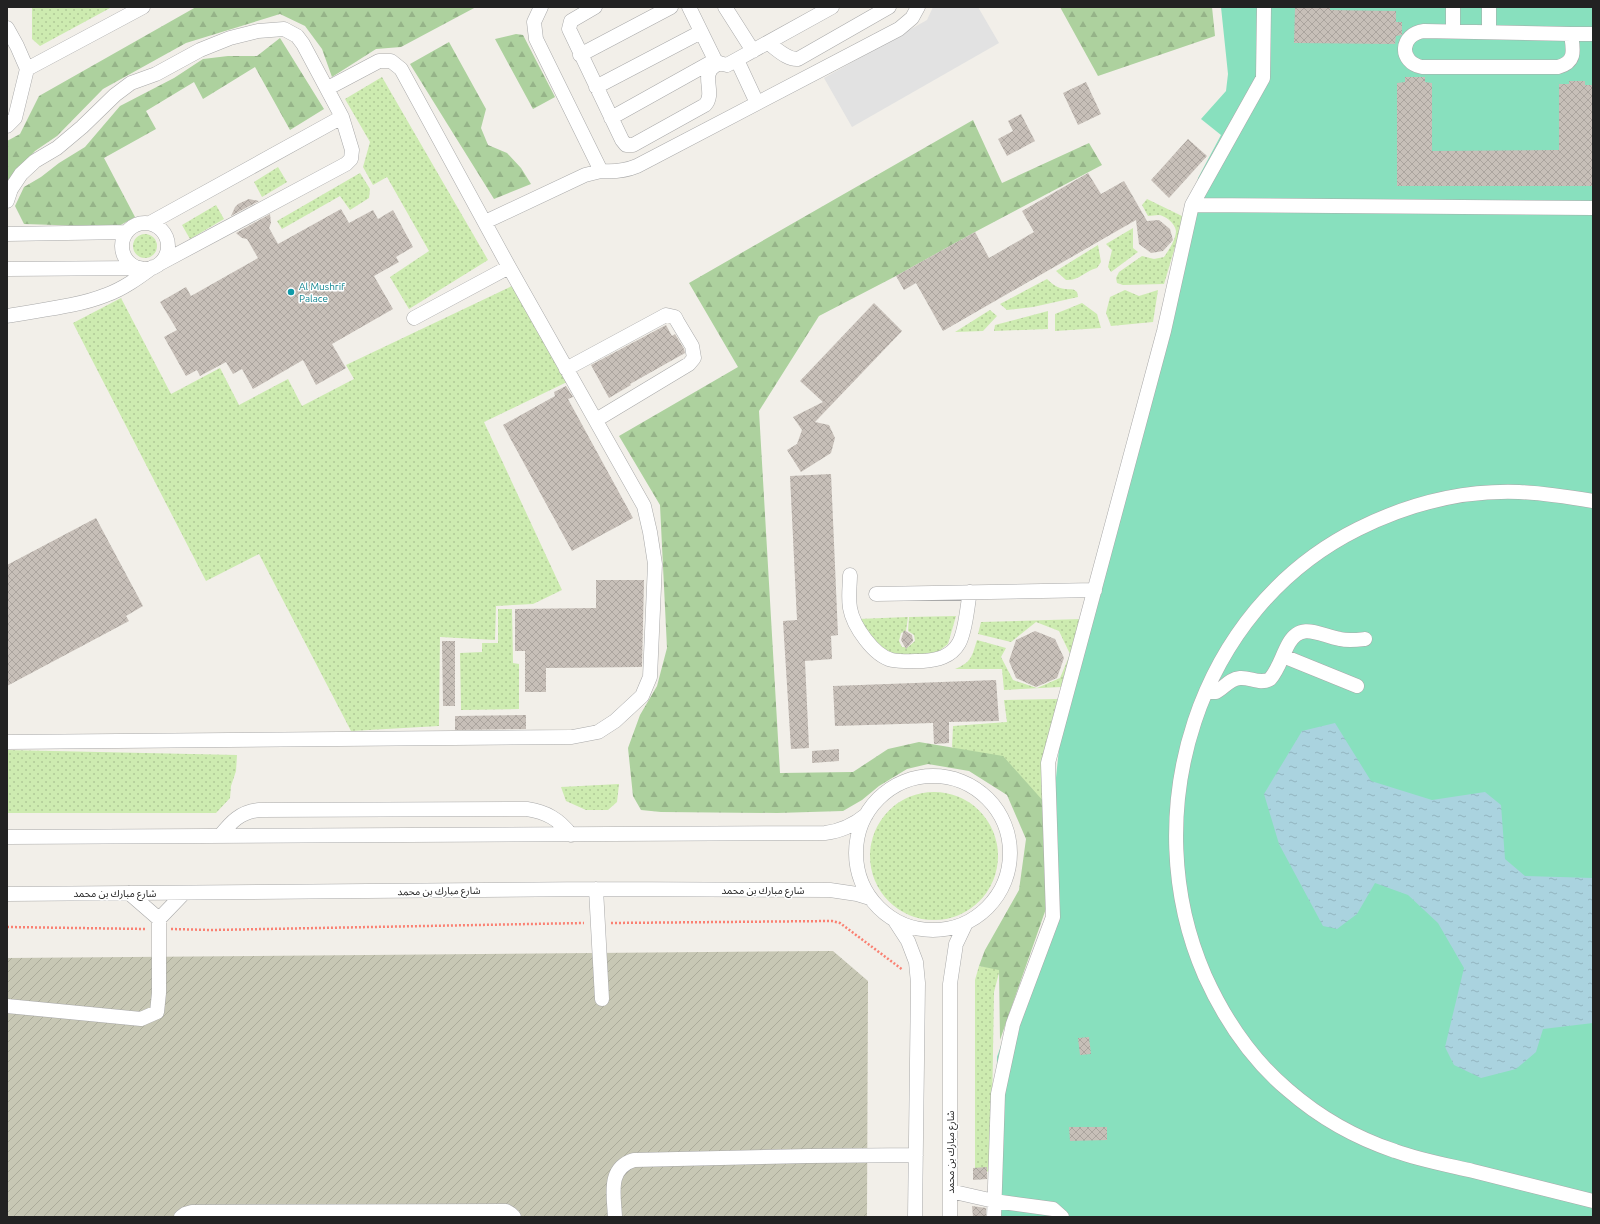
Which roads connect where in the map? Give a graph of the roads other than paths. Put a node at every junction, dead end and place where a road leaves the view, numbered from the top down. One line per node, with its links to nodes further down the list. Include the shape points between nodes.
1 (142, 7): 24 (street)
2 (541, 7): 31 (street, via 534,22 536,39)
3 (595, 7): 21 (street, via 574,19 569,25 568,29)
4 (671, 7): 21 (street)
5 (689, 7): 14 (street)
6 (725, 7): 20 (street)
7 (832, 7): 19 (street)
8 (889, 7): 19 (street, via 798,58 786,56)
9 (918, 7): 27 (street, via 912,18 899,29)
10 (1264, 7): 33 (street, via 1263,78)
11 (1453, 7): 15 (street)
12 (1489, 7): 16 (street)
13 (7, 28): 24 (street)
14 (701, 32): 23 (street); 25 (street)
15 (1453, 32): 16 (street); 17 (street, via 1424,31 1414,34 1409,38 1405,48 1408,59 1422,67 1558,67 1572,58)
16 (1489, 32): 17 (street)
17 (1571, 34): 18 (street)
18 (1593, 34)
19 (768, 43): 20 (street)
20 (753, 51): 22 (street)
21 (580, 55): 25 (street)
22 (737, 60): 23 (street, via 727,64); 27 (street)
23 (717, 61): 29 (street); 29 (street, via 708,74 710,94 705,105 633,145 624,143)
24 (27, 69): 30 (street, via 15,118)
25 (596, 87): 29 (street)
26 (328, 88): 28 (street); 32 (street, via 297,36 284,29 258,31 230,38 200,50 114,95 82,127 21,174); 35 (street, via 379,60 391,60 401,69)
27 (757, 103): 31 (street, via 629,169 620,172)
28 (342, 117): 36 (street); 39 (street, via 352,150 351,159 346,164)
29 (611, 118)
30 (7, 126)
31 (601, 171): 35 (street, via 585,175)
32 (7, 201)
33 (1192, 205): 34 (street); 48 (street, via 1164,331)
34 (1593, 208)
35 (485, 222): 40 (street)
36 (150, 223): 37 (street, via 137,224); 39 (street, via 163,230 168,244 168,252 164,259)
37 (127, 232): 38 (street); 39 (street, via 122,244 129,262)
38 (7, 234)
39 (151, 267): 41 (street); 42 (street, via 123,288 106,295 88,301)
40 (509, 267): 43 (street); 44 (street)
41 (7, 269)
42 (7, 316)
43 (414, 318)
44 (566, 369): 45 (street); 45 (street, via 666,315 675,317 692,346 694,358 689,364)
45 (596, 420): 55 (street, via 644,506 655,564 650,677 642,696 615,721 598,732 572,737)
46 (1593, 501): 54 (street, via 1521,492 1476,494 1428,502 1357,529 1313,557 1260,605 1230,643)
47 (850, 574): 49 (street, via 849,600 853,618 871,647 891,660 932,660 944,657 954,650 962,636)
48 (1095, 590): 49 (street); 72 (street, via 1048,763 1053,917 1013,1024 998,1094)
49 (970, 592): 50 (street)
50 (876, 594)
51 (1365, 639): 52 (street, via 1341,639 1318,632 1301,632 1292,640)
52 (1283, 656): 53 (street); 54 (street, via 1273,676 1267,681 1239,678 1228,682 1216,692)
53 (1357, 686)
54 (1206, 692): 73 (street, via 1188,744 1178,799 1176,842 1179,885 1184,912 1212,991 1252,1055 1308,1106 1328,1120 1373,1143 1397,1152)
55 (7, 742)
56 (866, 815): 57 (street, via 851,826 825,833); 64 (street, via 858,835 856,857 860,879); 66 (street, via 883,794 905,781 931,776 957,780 980,792 998,811 1008,834 1010,861 1002,886 987,908)
57 (571, 835): 58 (street); 58 (street, via 557,819 527,809 259,810 236,817)
58 (220, 836): 59 (street)
59 (7, 838)
60 (596, 889): 62 (street, شارع مبارك بن محمد); 64 (street, شارع مبارك بن محمد, via 830,890); 68 (street)
61 (129, 893): 62 (street, شارع مبارك بن محمد); 63 (street, شارع مبارك بن محمد); 67 (street)
62 (184, 893): 67 (street)
63 (7, 894)
64 (870, 898): 65 (street)
65 (895, 920): 66 (street, via 918,929 943,930); 70 (street, via 908,941 916,962 918,983)
66 (966, 922): 71 (street, شارع مبارك بن محمد, via 956,944 950,984)
67 (159, 924): 69 (street, via 160,993 156,1012 141,1018)
68 (602, 999)
69 (7, 1006)
70 (916, 1156): 84 (street, via 634,1160 621,1166 614,1179); 85 (street)
71 (950, 1191): 72 (street); 86 (street, شارع مبارك بن محمد)
72 (994, 1201): 87 (street); 88 (street, via 1053,1209)
73 (1593, 1201)
74 (217, 1214): 75 (street); 82 (street, via 188,1212)
75 (254, 1214): 76 (street)
76 (291, 1214): 77 (street)
77 (331, 1214): 78 (street)
78 (366, 1214): 79 (street)
79 (401, 1214): 80 (street)
80 (438, 1214): 81 (street)
81 (478, 1214): 83 (street, via 506,1211)
82 (181, 1217)
83 (514, 1217)
84 (615, 1217)
85 (915, 1217)
86 (950, 1217)
87 (994, 1217)
88 (1062, 1217)

